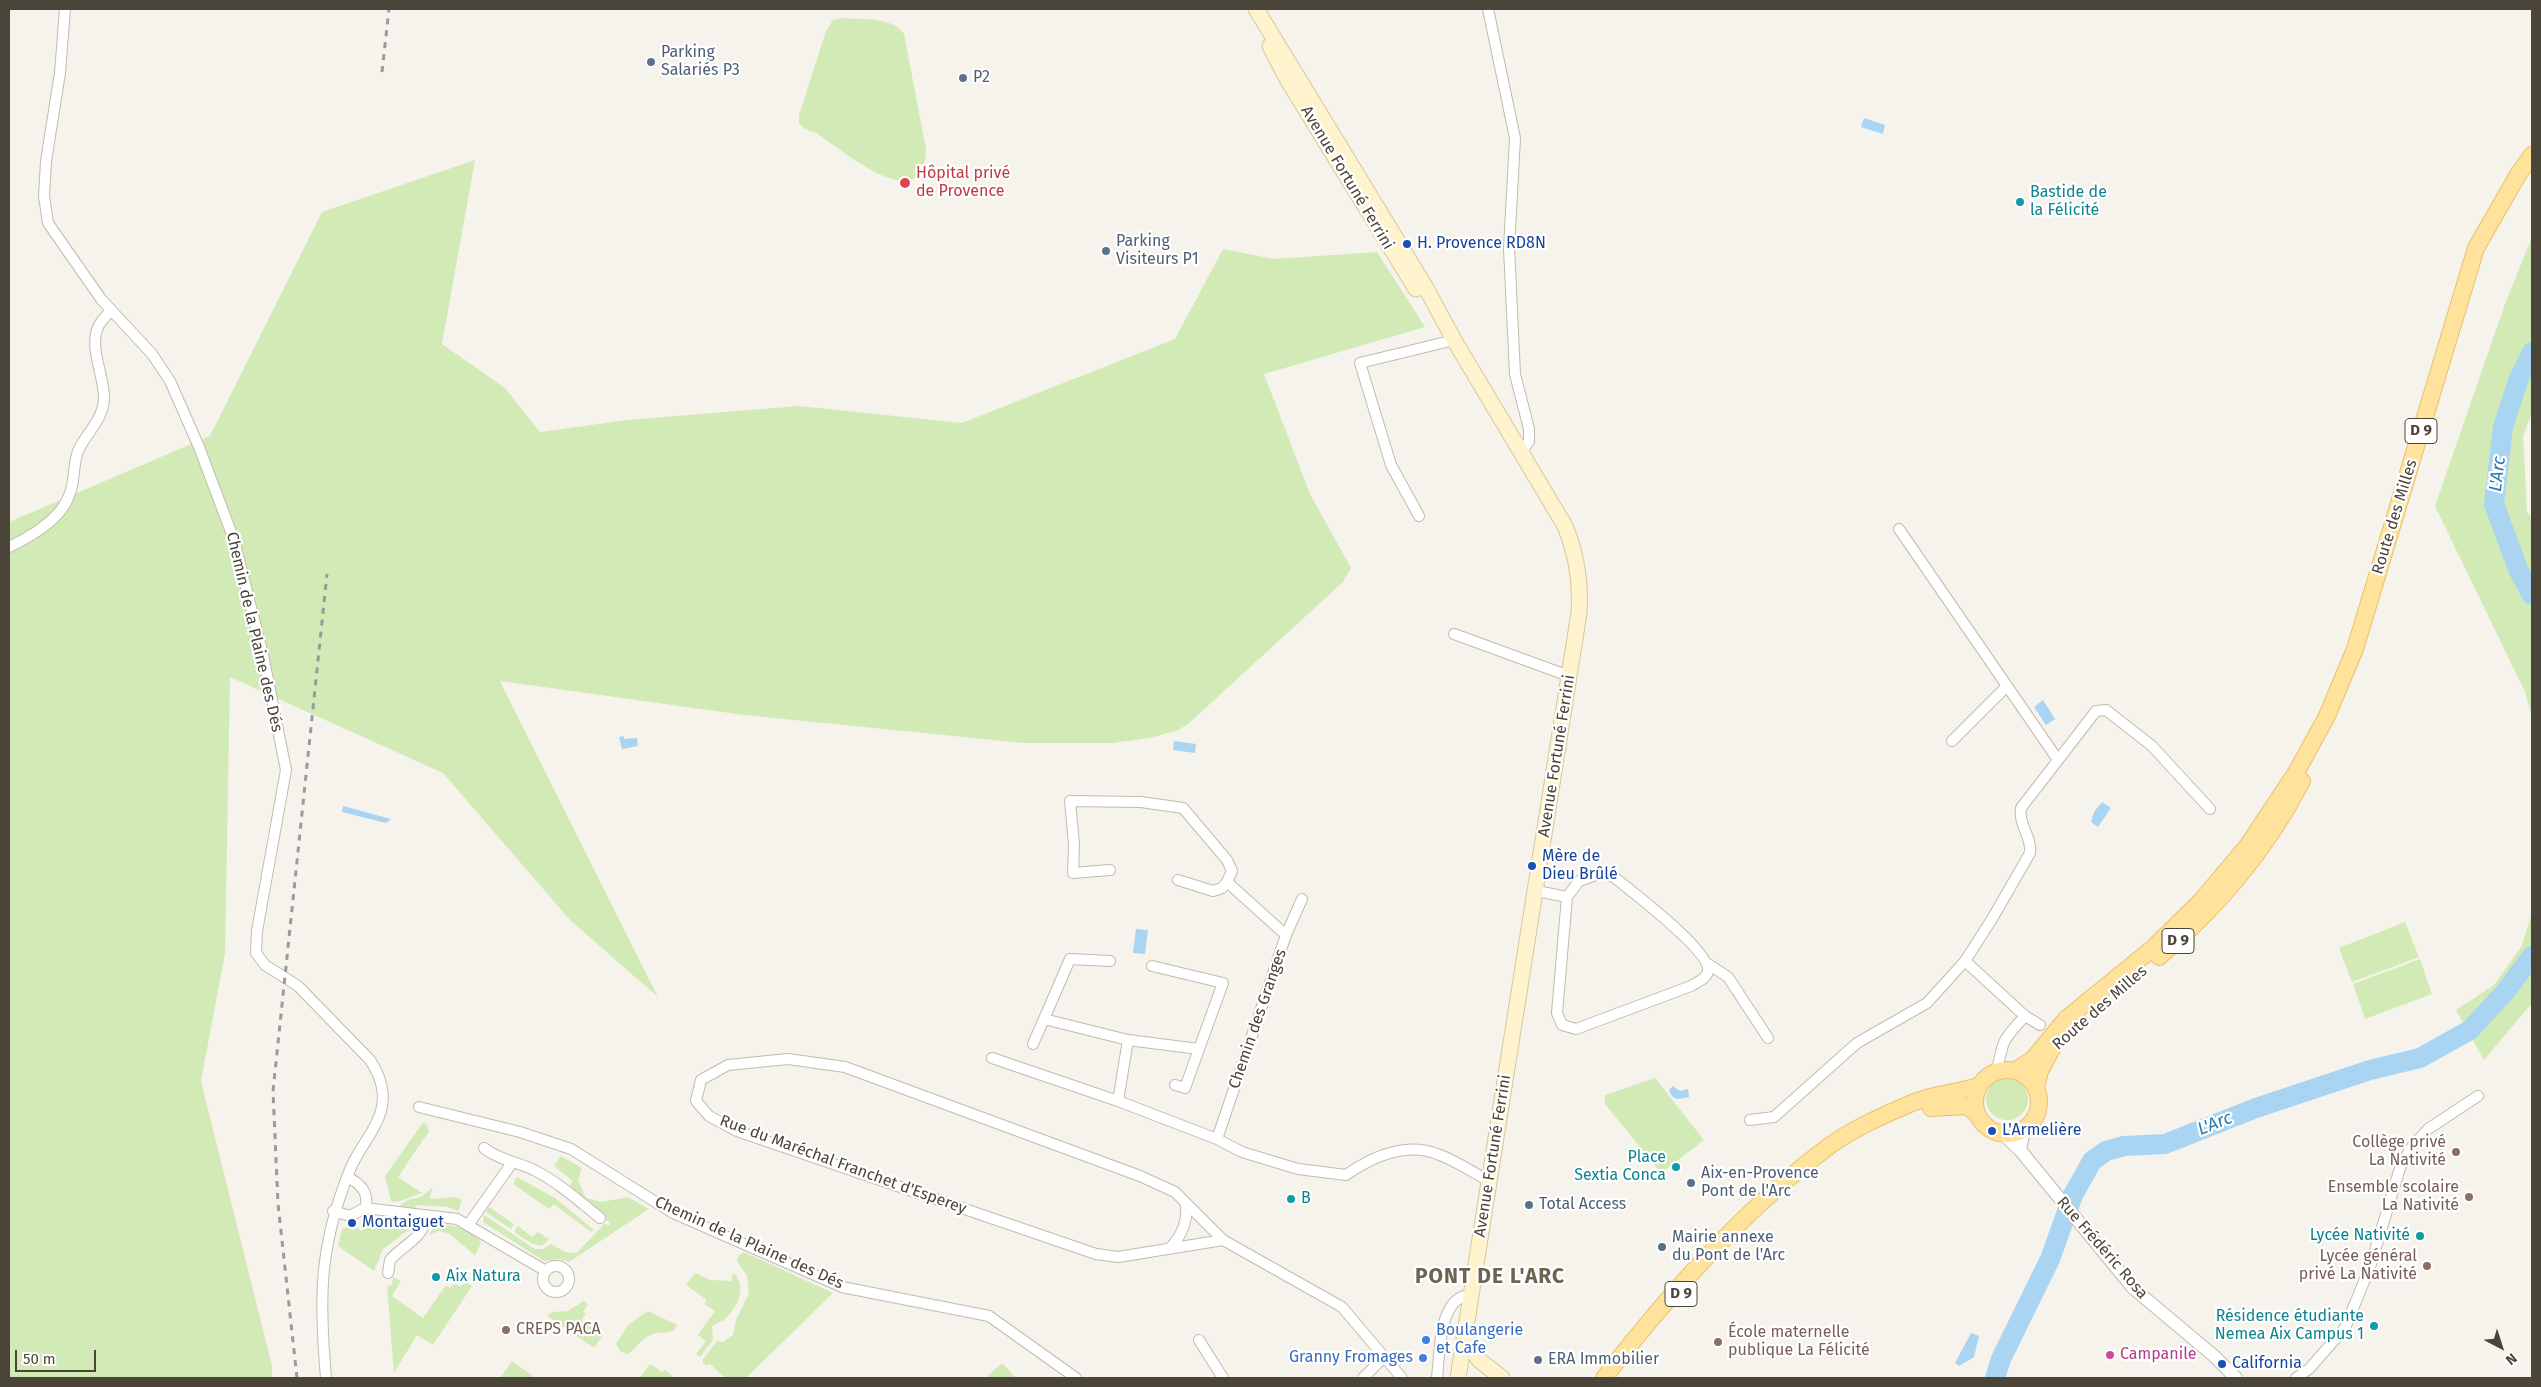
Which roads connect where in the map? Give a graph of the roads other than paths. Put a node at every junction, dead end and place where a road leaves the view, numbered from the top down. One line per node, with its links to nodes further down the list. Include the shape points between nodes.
1 (65, 9): 6 (street, Chemin de la Plaine des Dés, via 60,73 46,161 44,196 48,223)
2 (1251, 9): 7 (main road, Avenue Fortuné Ferrini, via 1283,72 1393,255)
3 (1256, 9): 7 (main road, Avenue Fortuné Ferrini, via 1418,274)
4 (1488, 9): 8 (street, via 1515,138 1509,248 1515,374 1529,429 1529,441)
5 (2532, 155): 15 (main road, Route des Milles / D 9, via 2476,248 2355,649)
6 (111, 310): 11 (street, via 99,325 96,337 104,397 98,420 78,452 70,494 45,525); 53 (street, Chemin de la Plaine des Dés, via 152,354 170,381 234,540 263,655 286,770 257,931 256,953 266,965 298,986 379,1073 383,1094 381,1110)
7 (1454, 340): 8 (main road, Avenue Fortuné Ferrini); 9 (street, via 1360,363 1391,465)
8 (1522, 452): 13 (main road, Avenue Fortuné Ferrini, via 1565,526 1577,564 1580,595)
9 (1419, 516)
10 (1899, 529): 14 (street)
11 (9, 547)
12 (1454, 634): 13 (street)
13 (1569, 676): 22 (main road, Avenue Fortuné Ferrini)
14 (2007, 686): 16 (street); 17 (street)
15 (2327, 716): 38 (main road, Route des Milles / D 9, via 2272,811 2201,901 2153,948 2066,1019 2033,1060); 41 (main road, Route des Milles / D 9, via 2310,767 2290,805 2247,866 2168,950 2058,1040 2047,1054)
16 (1952, 741)
17 (2058, 760): 18 (street, via 2096,711 2106,710 2152,746); 27 (street, via 2020,808 2019,818 2031,843 2030,853)
18 (2210, 809)
19 (1110, 870): 21 (street, via 1073,873 1070,801 1140,802 1183,808 1227,860 1232,871)
20 (1178, 880): 21 (street, via 1213,891)
21 (1227, 882): 25 (street)
22 (1537, 891): 23 (street); 54 (main road, Avenue Fortuné Ferrini)
23 (1567, 897): 28 (street, via 1579,881 1601,873 1614,877 1678,930 1704,955); 28 (street, via 1557,1014 1562,1026 1576,1030 1691,986 1706,976)
24 (1302, 900): 25 (street, Chemin des Granges)
25 (1286, 936): 49 (street, Chemin des Granges)
26 (1110, 961): 31 (street, via 1070,959)
27 (1965, 961): 30 (street); 46 (street, via 1927,1004 1857,1043 1774,1117)
28 (1708, 964): 33 (street, via 1728,977)
29 (1152, 966): 36 (street, via 1223,983)
30 (2025, 1016): 32 (street); 38 (street, via 2003,1040 1999,1050)
31 (1044, 1019): 34 (street); 35 (street)
32 (2040, 1025)
33 (1768, 1038)
34 (1128, 1040): 36 (street); 43 (street)
35 (1033, 1044)
36 (1199, 1049): 39 (street, via 1185,1088)
37 (992, 1058): 43 (street)
38 (2004, 1068): 40 (main road, via 1986,1077); 41 (main road, via 2028,1077)
39 (1175, 1085)
40 (1978, 1086): 45 (main road); 55 (main road, D 9, via 1914,1102 1866,1125 1829,1146)
41 (2036, 1088): 47 (main road, via 2038,1111)
42 (2478, 1096): 81 (street, via 2428,1129 2410,1149 2400,1168 2370,1267 2345,1328)
43 (1118, 1101): 49 (street)
44 (419, 1107): 71 (street, Chemin de la Plaine des Dés, via 520,1132 571,1149 674,1213 842,1287 989,1316)
45 (1976, 1113): 48 (main road, via 1982,1124); 55 (main road, D 9, via 1966,1106 1951,1105 1918,1111 1836,1154)
46 (1750, 1120)
47 (2024, 1130): 48 (main road); 51 (street)
48 (2004, 1135): 51 (street, Rue Frédéric Rosa)
49 (1217, 1139): 54 (street, via 1242,1152 1298,1170 1346,1175 1367,1161 1406,1149 1436,1153)
50 (484, 1148): 52 (street, via 493,1156)
51 (2023, 1154): 80 (street, Rue Frédéric Rosa, via 2133,1288)
52 (512, 1163): 60 (street, via 534,1170); 61 (street)
53 (347, 1177): 57 (street, via 365,1192); 58 (street)
54 (1489, 1181): 66 (main road, Avenue Fortuné Ferrini)
55 (1776, 1197): 78 (main road, D 9, via 1691,1274); 79 (main road, D 9, via 1658,1320)
56 (1186, 1204): 62 (street, Rue du Maréchal Franchet d'Esperey); 63 (street, via 1187,1217 1179,1240); 63 (street, Rue du Maréchal Franchet d'Esperey, via 1175,1192 1140,1176 845,1067 788,1059 728,1065 701,1080 696,1100 709,1116 737,1131 1096,1254 1118,1257)
57 (365, 1208): 58 (street, via 350,1216); 59 (street)
58 (334, 1211): 70 (street, via 323,1263 321,1321)
59 (427, 1216): 61 (street, via 457,1219); 65 (street, via 417,1238 390,1260)
60 (600, 1218)
61 (468, 1225): 64 (street)
62 (1223, 1240): 63 (street, Rue du Maréchal Franchet d'Esperey); 69 (street, via 1342,1307)
63 (1169, 1249)
64 (546, 1271)
65 (388, 1273)
66 (1470, 1295): 67 (main road, Avenue Fortuné Ferrini); 75 (street, via 1449,1306 1443,1325)
67 (1464, 1336): 76 (main road, Avenue Fortuné Ferrini); 77 (main road, via 1479,1360)
68 (1199, 1340): 72 (street)
69 (1384, 1357): 73 (street); 74 (street)
70 (326, 1378)
71 (1076, 1378)
72 (1223, 1378)
73 (1363, 1378)
74 (1402, 1378)
75 (1437, 1378)
76 (1458, 1378)
77 (1502, 1378)
78 (1604, 1378)
79 (1615, 1378)
80 (2236, 1378)
81 (2296, 1378)

